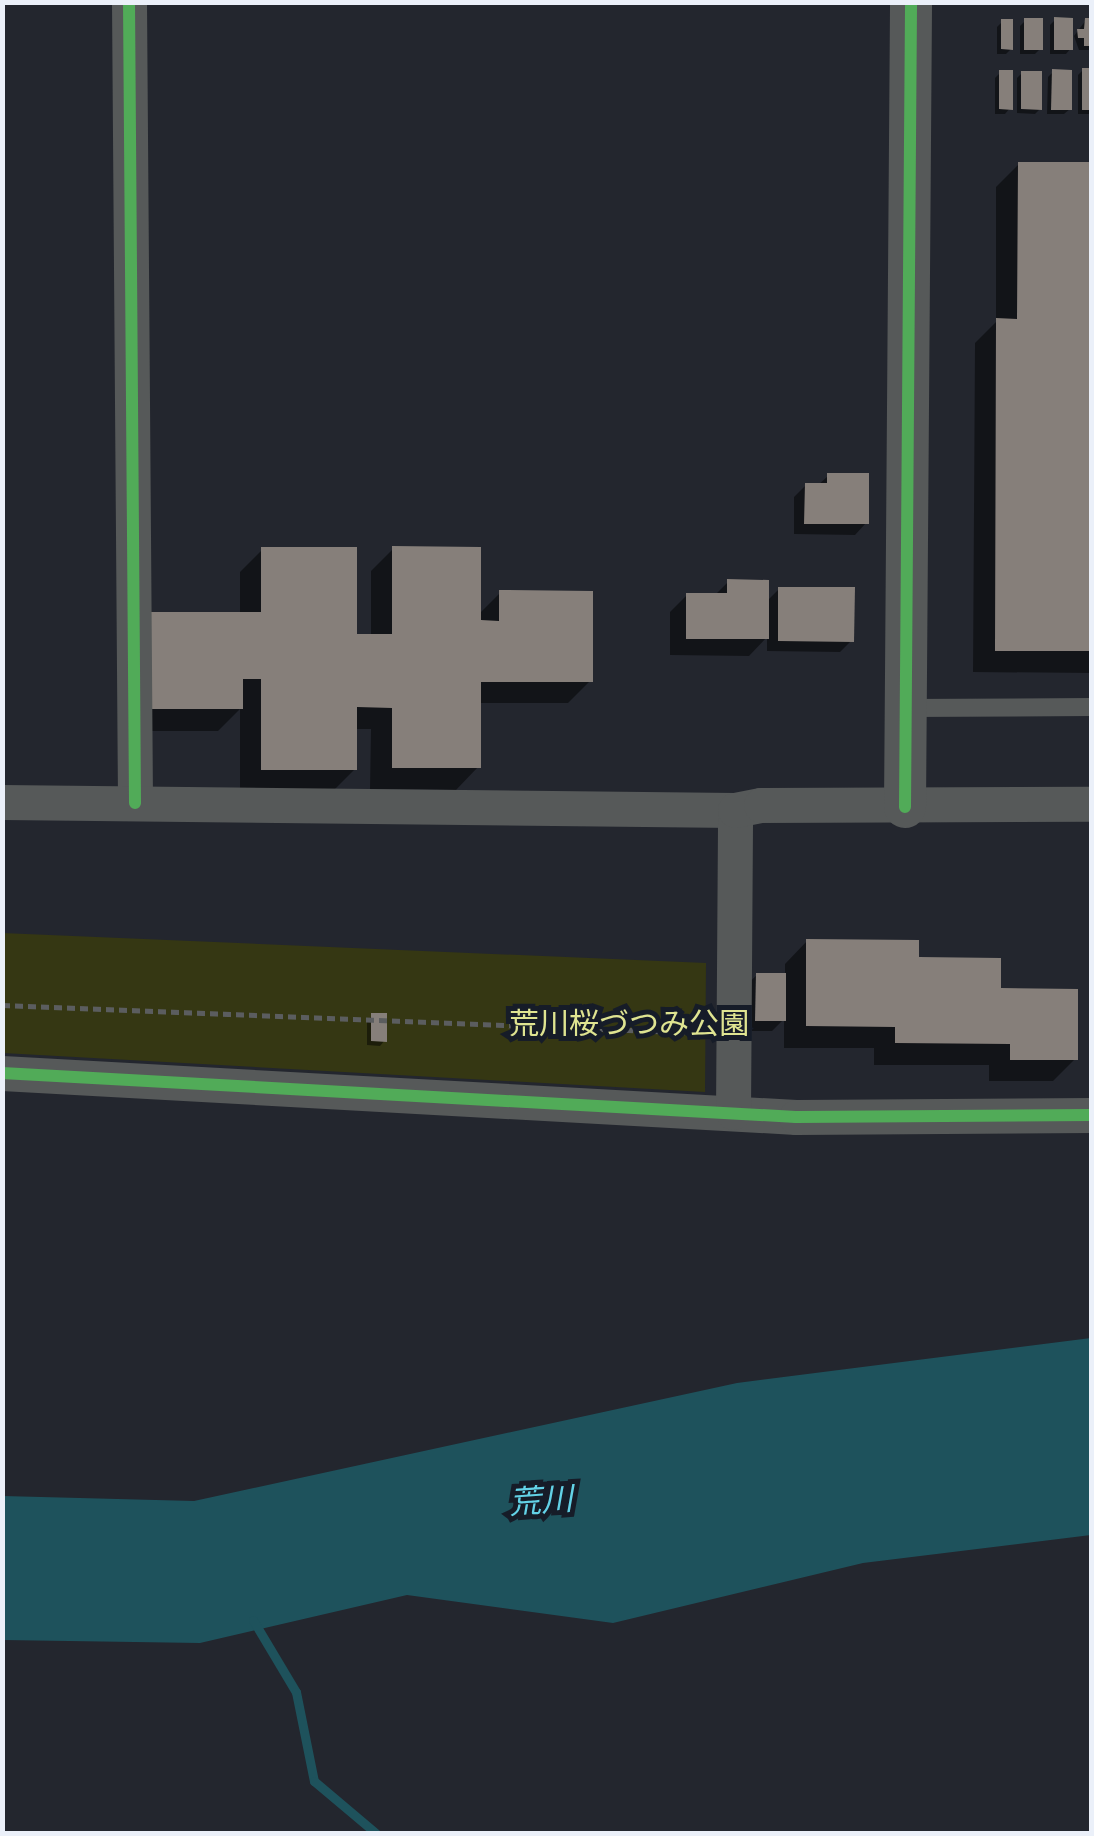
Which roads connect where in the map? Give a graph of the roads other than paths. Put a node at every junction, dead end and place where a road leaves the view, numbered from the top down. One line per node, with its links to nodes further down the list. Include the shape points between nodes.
1 (129, 2): 6 (street)
2 (910, 2): 4 (street)
3 (1092, 707): 4 (lane)
4 (906, 708): 8 (street)
5 (2, 802): 6 (street)
6 (136, 803): 9 (street)
7 (1092, 804): 8 (street)
8 (905, 807): 9 (street)
9 (735, 810): 11 (street)
10 (2, 1073): 11 (street)
11 (733, 1112): 12 (street)
12 (1092, 1116)

